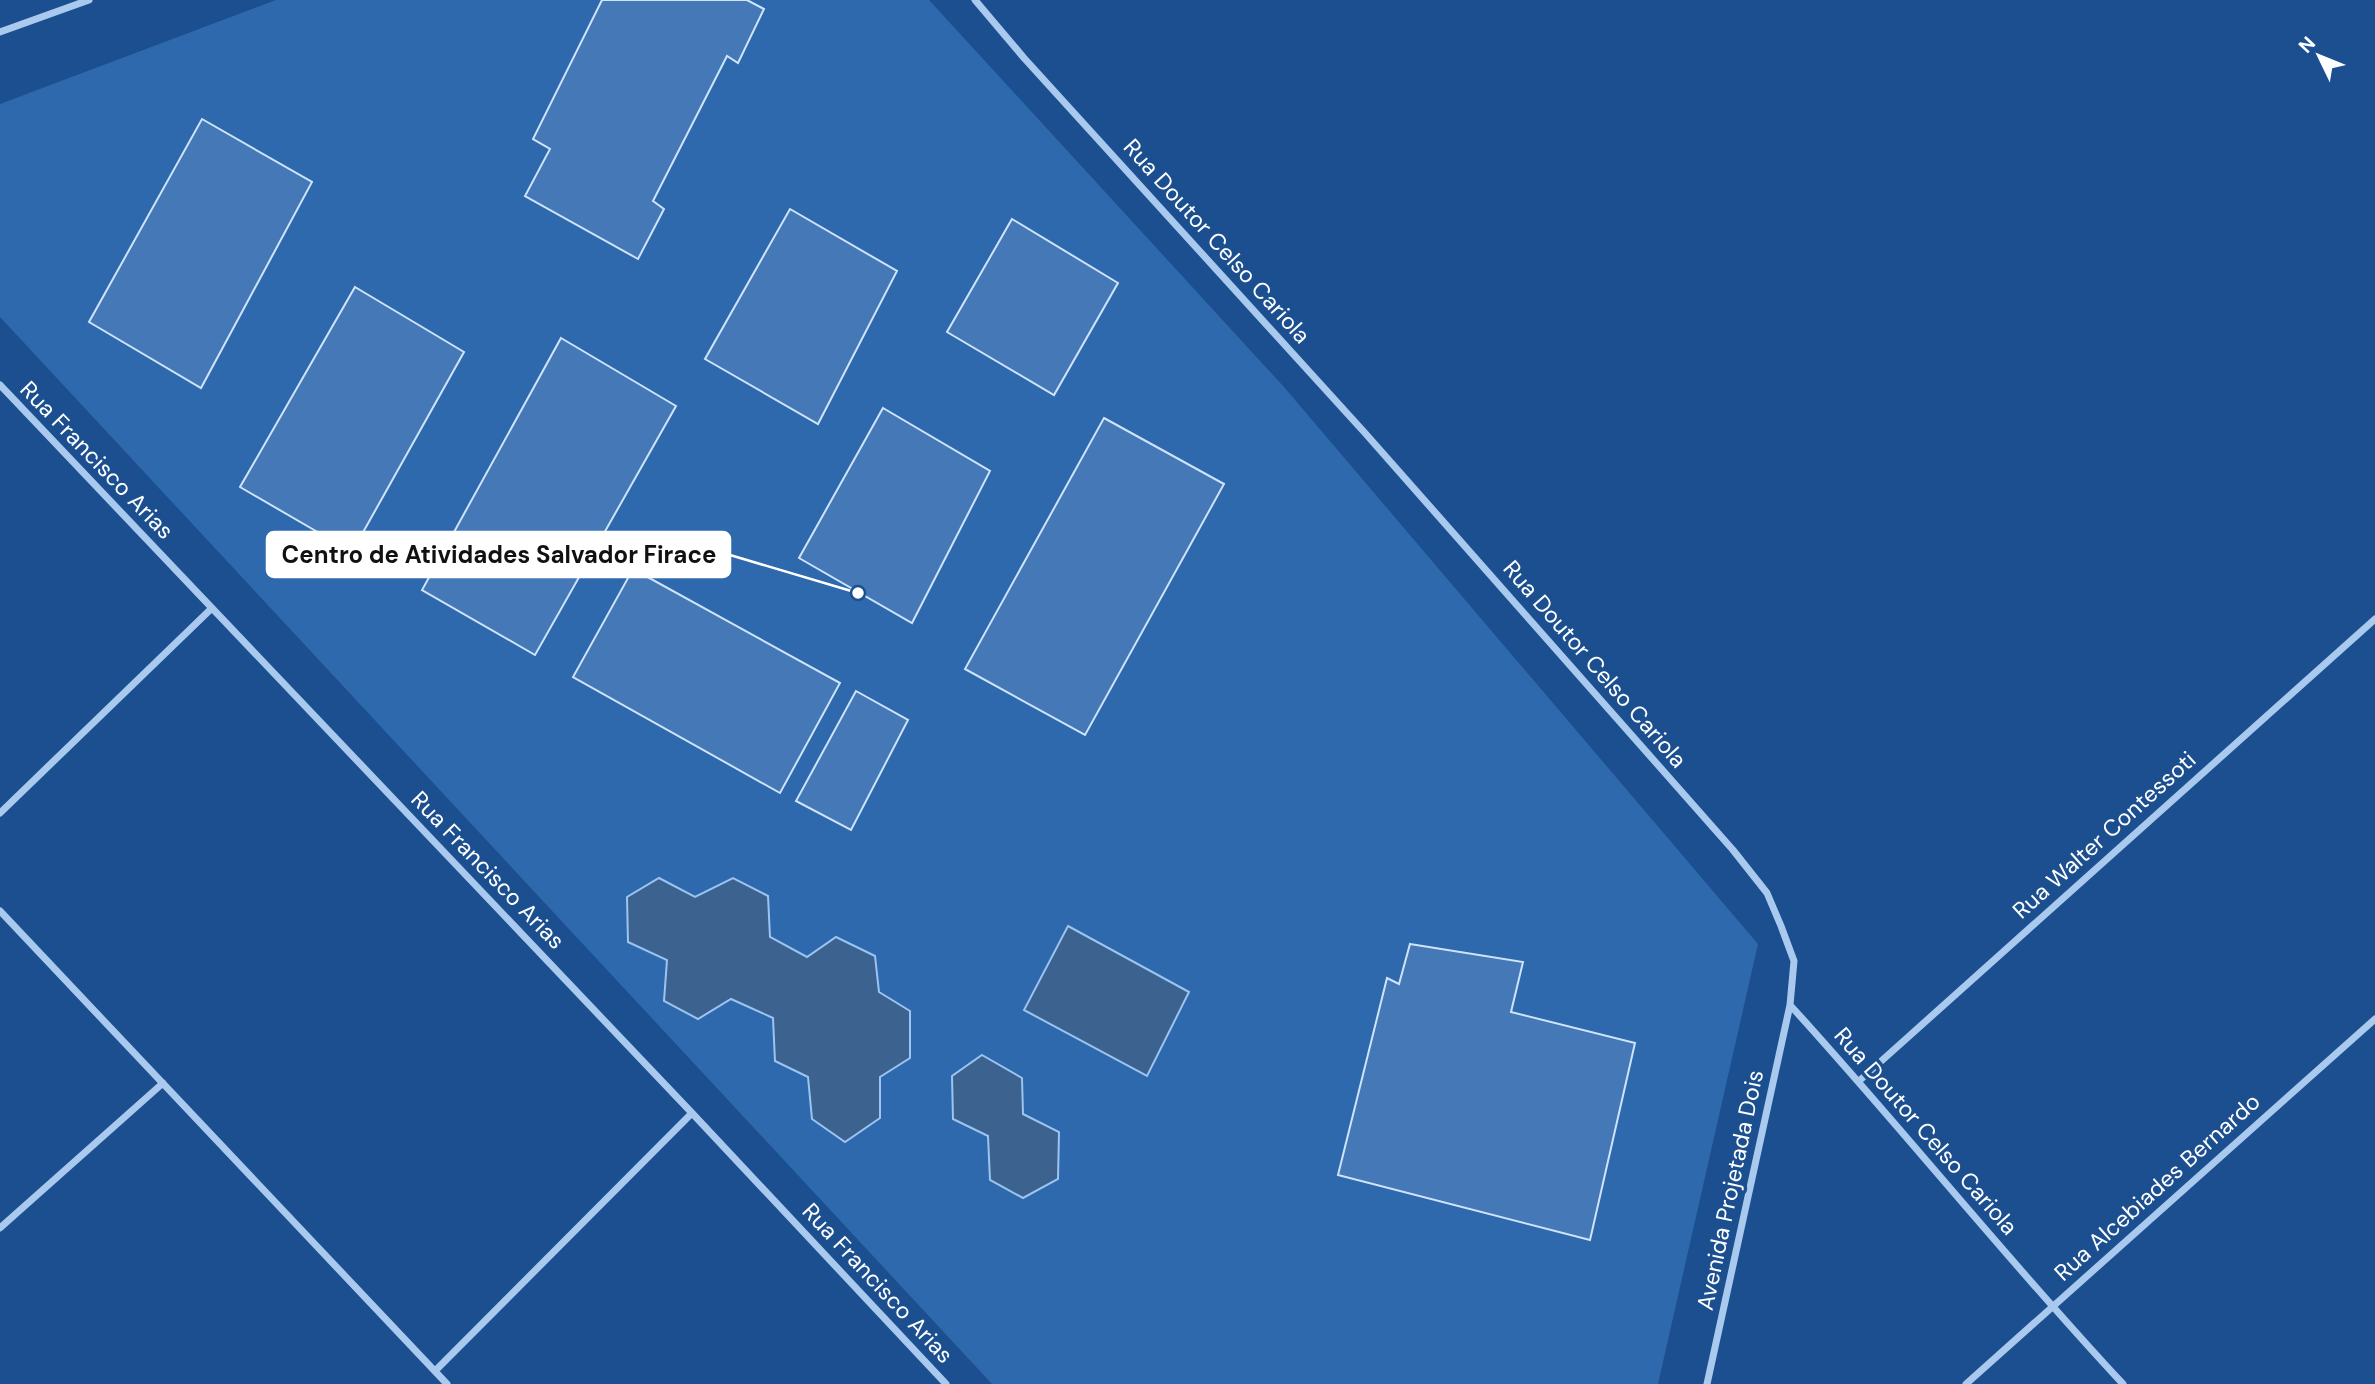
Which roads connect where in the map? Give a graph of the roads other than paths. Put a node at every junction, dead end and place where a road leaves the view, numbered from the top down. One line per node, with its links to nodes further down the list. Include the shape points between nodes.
1 (89, 0): 3 (street)
2 (975, 0): 9 (street, Rua Doutor Celso Cariola, via 1733,850 1766,893 1794,961)
3 (0, 32)
4 (0, 385): 5 (street, Rua Francisco Arias)
5 (212, 608): 7 (street); 13 (street, Rua Francisco Arias)
6 (2375, 619): 11 (street, Rua Walter Contessoti)
7 (0, 813)
8 (0, 911): 12 (street)
9 (1790, 1005): 11 (street, Rua Doutor Celso Cariola); 19 (street, Avenida Projetada Dois)
10 (2375, 1019): 15 (street, Rua Alcebiades Bernardo)
11 (1859, 1081): 15 (street, Rua Doutor Celso Cariola)
12 (163, 1083): 14 (street); 16 (street)
13 (692, 1113): 16 (street); 18 (street, Rua Francisco Arias)
14 (0, 1228)
15 (2051, 1307): 20 (street, Rua Alcebiades Bernardo); 21 (street, Rua Doutor Celso Cariola)
16 (435, 1371): 17 (street)
17 (447, 1384)
18 (946, 1384)
19 (1707, 1384)
20 (1966, 1384)
21 (2123, 1384)

